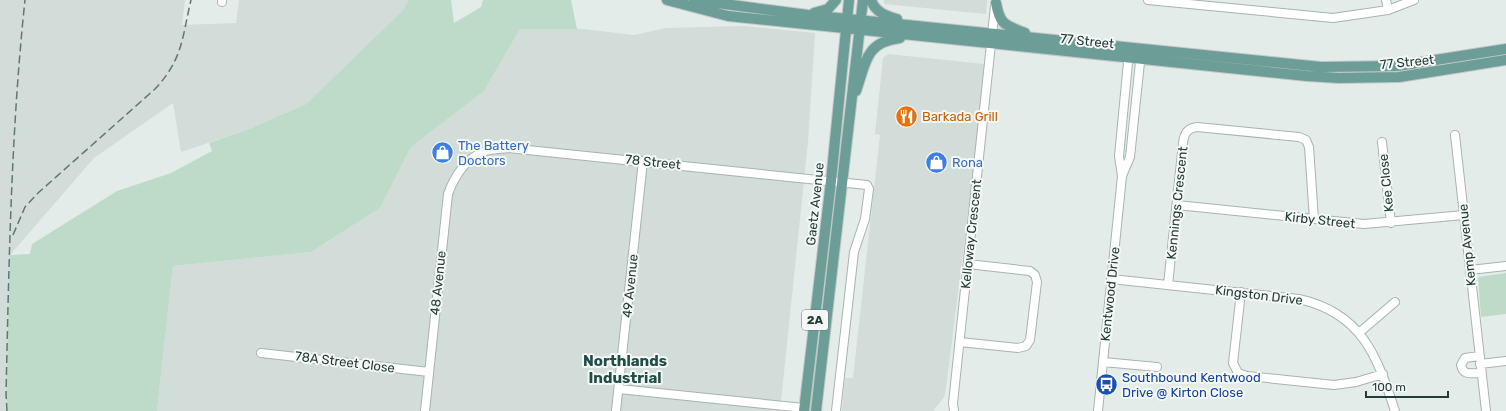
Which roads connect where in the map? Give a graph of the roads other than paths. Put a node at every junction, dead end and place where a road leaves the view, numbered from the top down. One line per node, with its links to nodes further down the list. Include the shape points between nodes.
1 (667, 0): 15 (main road, 77 Street, via 728,16)
2 (694, 0): 13 (main road, 77 Street)
3 (836, 0): 13 (main road, via 828,9)
4 (849, 0): 15 (main road, Gaetz Avenue / 2A)
5 (863, 0): 14 (main road, Gaetz Avenue / 2A)
6 (871, 0): 16 (main road, via 883,14)
7 (1149, 0): 11 (street)
8 (1386, 0): 12 (street)
9 (1414, 0): 12 (street)
10 (996, 1): 17 (street, Kelloway Crescent); 19 (main road, via 999,16 1005,24)
11 (1200, 3): 12 (street, via 1333,18)
12 (1388, 10)
13 (808, 15): 15 (main road, 77 Street)
14 (861, 20): 15 (main road, Gaetz Avenue / 2A); 16 (main road, 77 Street)
15 (851, 26): 18 (main road, 77 Street); 26 (main road, Gaetz Avenue / 2A); 32 (main road, Gaetz Avenue / 2A)
16 (926, 26): 17 (main road, 77 Street)
17 (992, 33): 19 (main road, 77 Street); 20 (street, Kelloway Crescent)
18 (916, 36): 20 (main road, 77 Street); 26 (main road, via 886,40 875,46)
19 (1036, 38): 21 (main road, 77 Street)
20 (991, 44): 24 (main road, 77 Street); 38 (street, Kelloway Crescent)
21 (1129, 48): 23 (main road, 77 Street); 24 (street, Kentwood Drive)
22 (1506, 49): 23 (main road, 77 Street, via 1419,64 1349,68 1181,52 1174,55)
23 (1141, 54): 24 (main road); 25 (main road, 77 Street, via 1307,76 1358,78 1412,75); 31 (street, Kentwood Drive, via 1130,156)
24 (1128, 59): 31 (street, Kentwood Drive, via 1119,156)
25 (1506, 60)
26 (849, 110): 33 (main road, Gaetz Avenue / 2A)
27 (1455, 135): 35 (street, Kemp Avenue)
28 (1382, 142): 37 (street, Kee Close)
29 (468, 161): 30 (street, 78 Street, via 485,151 508,148); 52 (street, 48 Avenue, via 453,181 448,194)
30 (643, 161): 32 (street, 78 Street); 55 (street, 49 Avenue)
31 (1122, 176): 41 (street, Kentwood Drive)
32 (830, 181): 33 (street, 78 Street); 56 (main road, Gaetz Avenue / 2A)
33 (841, 182): 59 (main road, Gaetz Avenue / 2A); 60 (street, Gaetz Avenue, via 867,185 868,189 865,220 854,252)
34 (1176, 205): 36 (street, Kirby Street); 36 (street, Kennings Crescent, via 1184,137 1189,129 1197,127 1299,137 1306,140 1310,155); 42 (street, Kennings Crescent)
35 (1464, 215): 37 (street, Kirby Street); 40 (street, Kemp Avenue)
36 (1314, 219): 37 (street, Kirby Street, via 1364,224)
37 (1391, 223)
38 (968, 264): 46 (street, Kelloway Crescent); 46 (street, via 1030,271 1035,275 1037,282 1030,340 1026,346 1018,348)
39 (1506, 266): 40 (street)
40 (1470, 270): 48 (street, Kemp Avenue)
41 (1111, 279): 42 (street, Kingston Drive); 50 (street, Kentwood Drive)
42 (1168, 285): 43 (street, Kingston Drive)
43 (1241, 292): 45 (street, Kingston Drive, via 1311,301 1332,311); 54 (street, via 1233,363 1238,373 1334,385)
44 (1395, 302): 45 (street)
45 (1360, 332): 54 (street, Kingston Drive)
46 (960, 342): 61 (street, Kelloway Crescent)
47 (262, 353): 52 (street, 78A Street Close)
48 (1479, 360): 49 (street); 53 (street, Kemp Avenue); 53 (street, via 1465,358 1461,365 1466,374)
49 (1506, 361)
50 (1103, 362): 51 (street); 62 (street, Kentwood Drive)
51 (1157, 367)
52 (429, 372): 57 (street, 48 Avenue)
53 (1481, 373): 64 (street, Kemp Avenue)
54 (1383, 374): 63 (street, Kingston Drive)
55 (619, 389): 56 (street); 58 (street, 49 Avenue)
56 (804, 410)
57 (425, 411)
58 (616, 411)
59 (816, 411)
60 (836, 411)
61 (954, 411)
62 (1098, 411)
63 (1395, 411)
64 (1486, 411)

